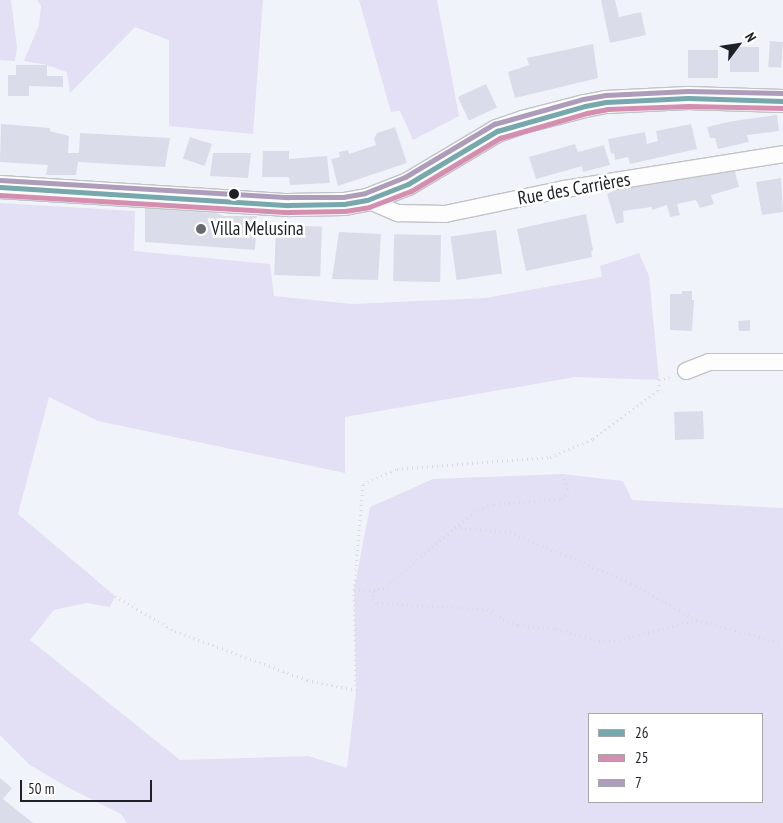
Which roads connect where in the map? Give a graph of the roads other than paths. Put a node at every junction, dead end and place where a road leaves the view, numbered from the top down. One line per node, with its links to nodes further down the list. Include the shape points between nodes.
1 (783, 101): 4 (main road, via 680,99 585,106 497,131 408,184)
2 (783, 154): 4 (street, Rue des Carrières, via 565,189 445,214 398,213)
3 (0, 187): 4 (main road, via 288,205 344,204)
4 (367, 200)
5 (783, 362): 6 (street, via 709,362)
6 (686, 371)

